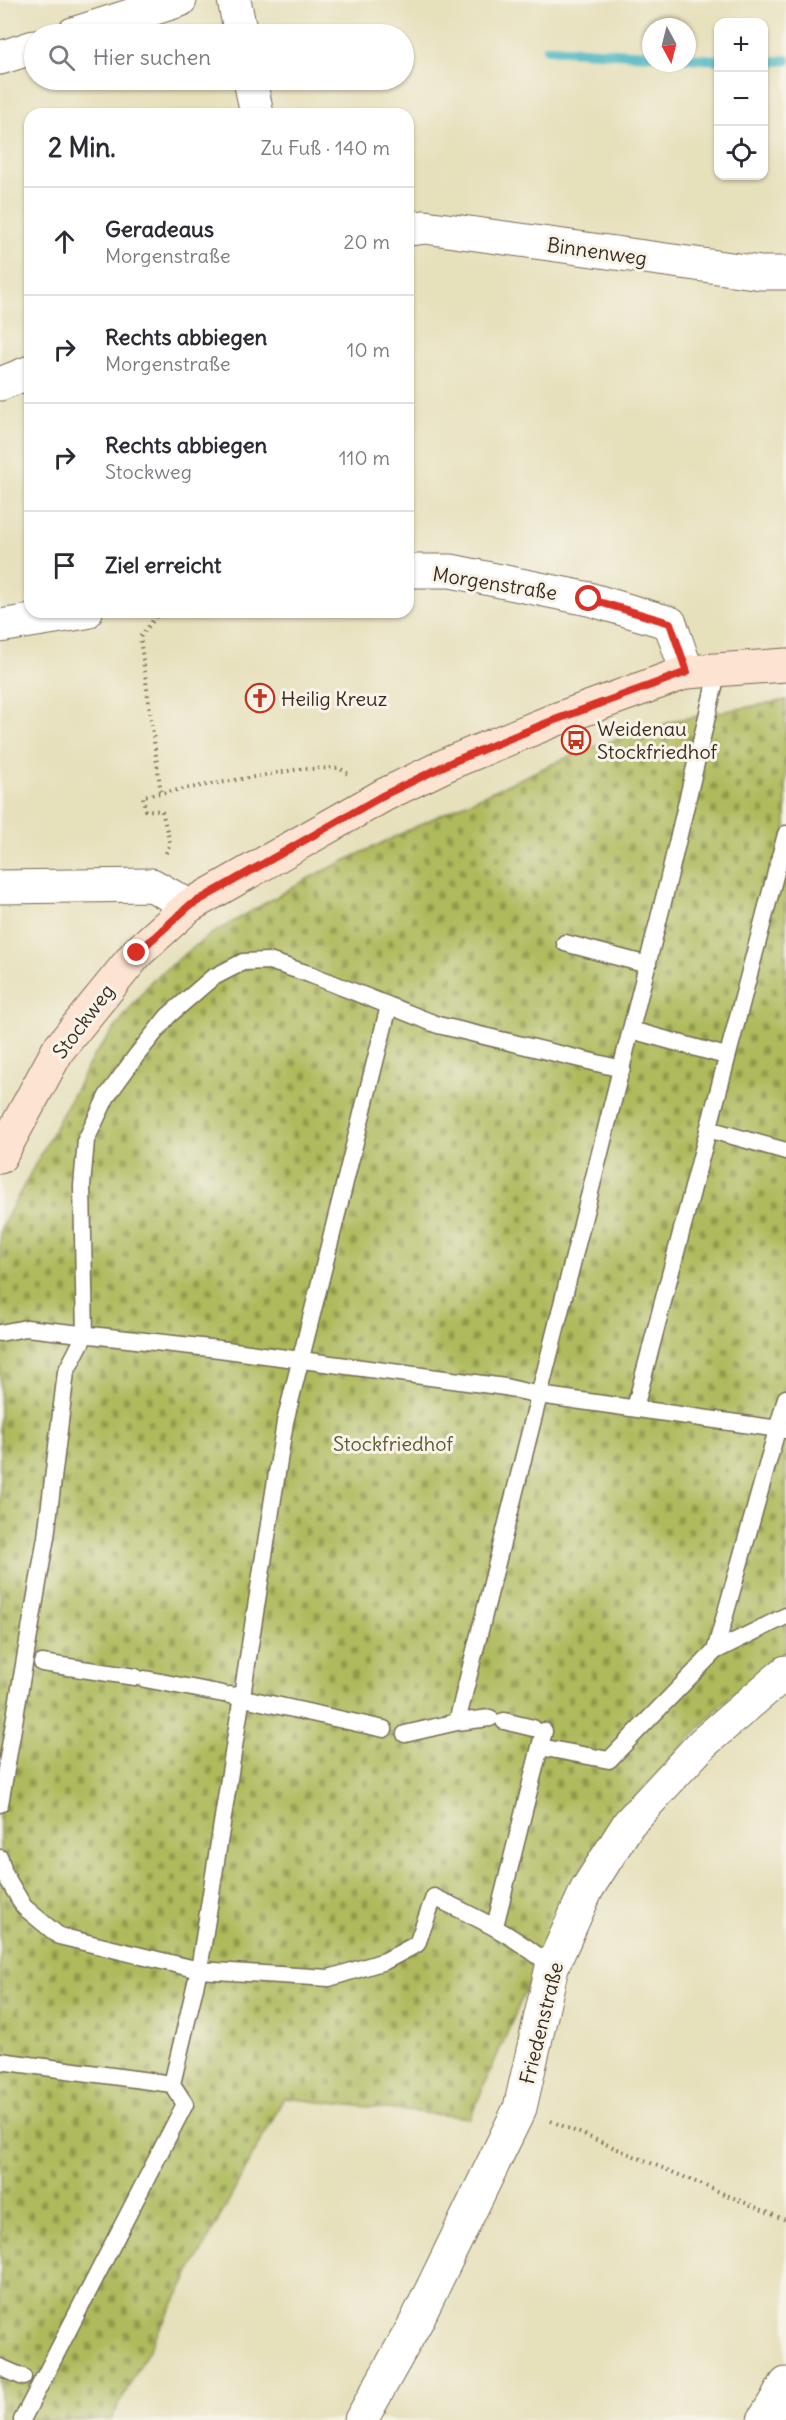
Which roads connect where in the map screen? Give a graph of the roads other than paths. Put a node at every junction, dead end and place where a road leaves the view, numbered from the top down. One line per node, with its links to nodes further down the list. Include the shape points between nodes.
1 (180, 0): 3 (street)
2 (234, 0): 4 (street)
3 (104, 24)
4 (239, 24)
5 (24, 50): 6 (street)
6 (0, 58)
7 (252, 90): 8 (street)
8 (256, 108)
9 (414, 228): 10 (street, Binnenweg)
10 (786, 273)
11 (24, 374): 12 (street)
12 (0, 384)
13 (414, 571): 17 (street, Morgenstraße, via 451,571 589,599 670,623)
14 (49, 618): 15 (street)
15 (0, 626)
16 (786, 665): 17 (street, Stockweg)
17 (703, 671): 20 (street, Stockweg, via 552,721 452,762 384,795); 22 (lane)
18 (786, 834): 25 (lane)
19 (0, 887): 20 (street, via 152,885)
20 (189, 906): 29 (street, Stockweg, via 137,953 58,1050)
21 (565, 943): 22 (lane)
22 (648, 964): 24 (lane)
23 (389, 1006): 26 (lane, via 438,1024); 31 (lane, via 269,961 243,962 212,978 168,1016 107,1096 86,1140 82,1186); 32 (lane)
24 (631, 1030): 25 (lane); 26 (lane)
25 (726, 1056): 27 (lane)
26 (621, 1069): 33 (lane)
27 (708, 1129): 28 (lane); 35 (lane)
28 (786, 1151)
29 (0, 1157)
30 (0, 1333): 31 (lane, via 26,1328)
31 (85, 1335): 32 (lane); 46 (lane, via 66,1372 46,1537)
32 (301, 1360): 33 (lane); 41 (lane, via 285,1422)
33 (539, 1395): 35 (lane); 42 (lane)
34 (786, 1398): 36 (lane)
35 (635, 1408): 36 (lane)
36 (782, 1430): 38 (lane)
37 (786, 1616): 38 (lane)
38 (715, 1651): 45 (lane, via 609,1760)
39 (42, 1663): 41 (lane)
40 (786, 1672): 49 (street, Friedenstraße, via 703,1743 629,1823 587,1889)
41 (232, 1695): 43 (lane); 50 (lane)
42 (457, 1722): 44 (lane); 45 (lane, via 497,1719)
43 (384, 1730)
44 (405, 1734)
45 (539, 1736): 48 (lane)
46 (0, 1804)
47 (0, 1858): 50 (lane, via 4,1873 24,1907 59,1936)
48 (495, 1926): 49 (lane); 50 (lane, via 434,1897 417,1944 385,1961 329,1978)
49 (552, 1967): 57 (street, Friedenstraße, via 520,2108 417,2322)
50 (199, 1970): 52 (lane)
51 (0, 2061): 52 (lane)
52 (172, 2084): 56 (lane, via 185,2104)
53 (0, 2367): 54 (lane)
54 (23, 2377)
55 (786, 2384): 58 (street)
56 (22, 2420)
57 (361, 2420)
58 (764, 2420)

